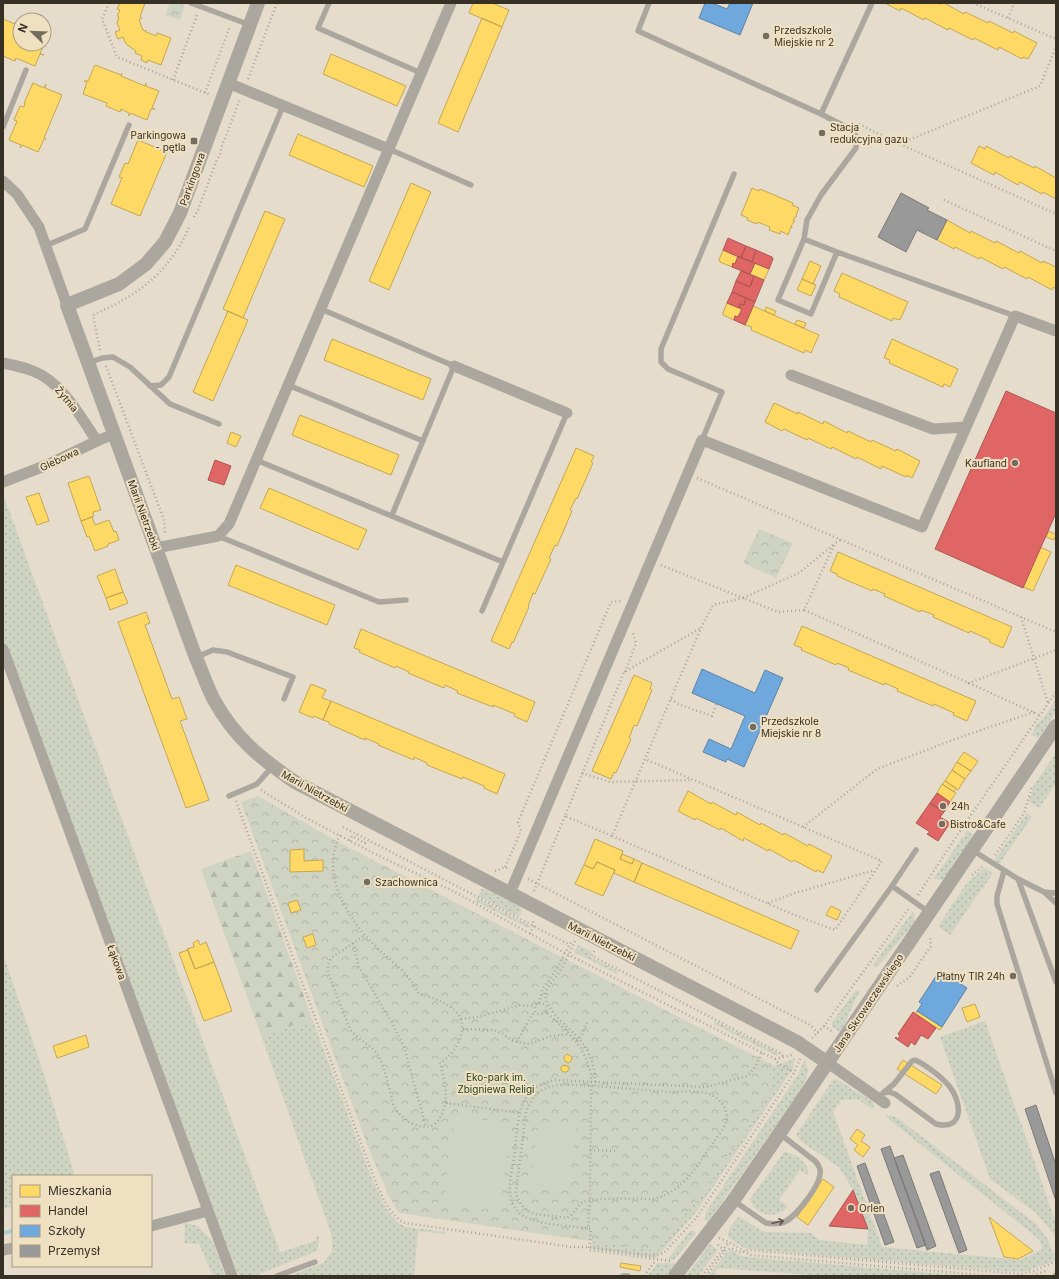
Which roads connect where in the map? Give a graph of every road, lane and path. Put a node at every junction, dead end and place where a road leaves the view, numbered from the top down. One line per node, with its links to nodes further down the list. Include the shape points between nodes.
1 (109, 3): 20 (path, via 102,19 117,57)
2 (191, 3): 10 (lane)
3 (258, 3): 13 (street, Parkingowa)
4 (329, 3): 19 (lane, via 318,28)
5 (451, 3): 19 (street)
6 (650, 3): 26 (lane, via 638,31)
7 (872, 3): 26 (lane)
8 (973, 3): 11 (path)
9 (1014, 3): 11 (path)
10 (200, 7): 12 (lane); 20 (path)
11 (1008, 18): 14 (path)
12 (233, 19): 13 (lane); 22 (path)
13 (250, 25): 21 (street, Parkingowa)
14 (1056, 39)
15 (1056, 47): 16 (path)
16 (1051, 58): 17 (path); 30 (path, via 1040,86)
17 (1056, 60)
18 (26, 70): 29 (lane)
19 (421, 73): 31 (street)
20 (173, 80): 22 (path)
21 (228, 83): 23 (street, Parkingowa); 24 (street)
22 (205, 93): 23 (path)
23 (222, 100): 25 (path); 41 (street, Parkingowa, via 180,213 165,242 146,264 119,284)
24 (283, 106): 31 (street); 50 (lane, via 169,377 161,385)
25 (237, 107)
26 (821, 114): 37 (lane, via 852,130 857,143 807,220)
27 (858, 124): 30 (path)
28 (129, 125): 38 (lane, via 85,229)
29 (3, 128)
30 (899, 144): 36 (path)
31 (389, 149): 34 (lane); 42 (street)
32 (734, 174): 55 (lane, via 661,349 661,362 668,369 722,392)
33 (3, 181): 38 (street, Marii Nietrzebki, via 16,194 38,227)
34 (471, 185)
35 (944, 200): 39 (path)
36 (1056, 214)
37 (804, 239): 40 (lane); 40 (lane, via 778,300 811,314)
38 (45, 246): 41 (street, Marii Nietrzebki)
39 (1056, 251)
40 (837, 252): 43 (lane)
41 (67, 305): 46 (street, Marii Nietrzebki)
42 (322, 309): 47 (lane); 49 (street)
43 (1015, 316): 44 (street); 53 (street)
44 (1056, 331)
45 (3, 363): 56 (street, Żytnia, via 34,371 56,385 79,413)
46 (88, 363): 50 (lane, via 113,357 130,367); 54 (street, Marii Nietrzebki)
47 (454, 366): 51 (street); 57 (lane)
48 (791, 375): 53 (street, via 933,429)
49 (288, 385): 57 (lane); 58 (street)
50 (150, 386): 52 (lane, via 170,404)
51 (567, 413): 67 (lane)
52 (219, 424)
53 (966, 427): 55 (street, via 922,527)
54 (114, 434): 56 (street, Glebowa); 65 (street, Marii Nietrzebki)
55 (702, 440): 59 (street)
56 (97, 441): 60 (street, Glebowa, via 47,465)
57 (423, 441): 61 (lane)
58 (256, 460): 61 (lane); 62 (street, via 229,524)
59 (688, 473): 63 (path); 66 (street)
60 (3, 482)
61 (392, 515): 67 (lane)
62 (218, 536): 65 (street); 69 (lane, via 379,602)
63 (840, 540): 64 (path); 73 (path)
64 (835, 543): 68 (path, via 799,573); 71 (path)
65 (156, 548): 78 (street, Marii Nietrzebki)
66 (650, 561): 68 (path); 114 (street)
67 (503, 562): 72 (lane)
68 (743, 598): 71 (path, via 778,612); 74 (path, via 713,605)
69 (406, 600)
70 (624, 601): 108 (path, via 611,602 518,822 521,831)
71 (804, 610): 80 (path)
72 (482, 611)
73 (1020, 616): 75 (path); 79 (path)
74 (701, 628): 83 (path); 91 (path, via 624,672)
75 (1056, 632)
76 (3, 649): 166 (street, Łąkowa)
77 (1056, 650): 79 (path)
78 (196, 658): 82 (lane, via 213,650 227,652 293,676); 90 (street, Marii Nietrzebki, via 213,699 229,724 248,746)
79 (1034, 658): 80 (path); 85 (path)
80 (969, 683): 86 (path)
81 (1056, 692): 85 (path)
82 (284, 699)
83 (671, 699): 84 (path, via 712,716); 89 (path)
84 (717, 703)
85 (1048, 704): 87 (path)
86 (1034, 712): 87 (path); 100 (path, via 878,769)
87 (1039, 715): 116 (path)
88 (1056, 726): 106 (street, Jana Skrowaczewskiego)
89 (645, 759): 92 (path); 94 (path)
90 (272, 766): 95 (lane); 114 (street, Marii Nietrzebki, via 295,782)
91 (582, 773): 94 (path, via 610,782); 98 (path)
92 (694, 780): 94 (path); 100 (path)
93 (1034, 781): 107 (path, via 1024,813)
94 (635, 782): 102 (path)
95 (254, 785): 96 (lane); 101 (path, via 282,805)
96 (229, 796)
97 (236, 802): 170 (path, via 363,1149 383,1199 391,1212 398,1220 408,1224 572,1247)
98 (565, 816): 102 (path); 118 (path)
99 (343, 827): 103 (path)
100 (803, 827): 109 (path, via 882,861)
101 (340, 836): 104 (path); 123 (path, via 333,864 336,886 351,918)
102 (612, 836): 119 (path)
103 (367, 840): 104 (path, via 365,843 352,836); 121 (path)
104 (350, 841): 122 (path, via 451,890)
105 (916, 850): 112 (lane)
106 (972, 850): 107 (lane); 120 (street, Jana Skrowaczewskiego)
107 (989, 862): 110 (lane)
108 (505, 867)
109 (876, 870): 119 (path, via 795,893); 119 (path, via 835,930)
110 (1004, 871): 111 (lane); 156 (lane, via 997,896 998,904)
111 (1018, 879): 113 (lane); 131 (lane)
112 (892, 886): 116 (lane); 132 (lane)
113 (1044, 892): 115 (lane); 117 (lane)
114 (510, 893): 118 (street, Marii Nietrzebki)
115 (1056, 894)
116 (914, 902): 120 (lane); 141 (path)
117 (1056, 903)
118 (531, 904): 121 (path); 150 (street, Marii Nietrzebki, via 797,1042)
119 (768, 904)
120 (930, 913): 150 (street, Jana Skrowaczewskiego)
121 (533, 926): 122 (path); 127 (path)
122 (530, 934): 129 (path)
123 (365, 935): 126 (path); 137 (path, via 407,974 419,994 450,1006)
124 (578, 937): 125 (path)
125 (574, 941): 127 (path); 130 (path)
126 (353, 943): 160 (path, via 359,967 404,1047); 160 (path, via 331,958 328,964 328,973 350,1029 380,1058 396,1111 417,1125)
127 (570, 945): 129 (path)
128 (588, 948): 148 (path, via 595,952 592,956)
129 (566, 953): 130 (path); 133 (path, via 542,990)
130 (569, 955): 143 (path, via 548,987 546,996 554,1013); 147 (path)
131 (1056, 982)
132 (816, 990)
133 (539, 1003): 134 (path); 136 (path, via 546,1005)
134 (535, 1006): 135 (path); 137 (path, via 521,1005)
135 (535, 1011): 136 (path, via 541,1015); 146 (path)
136 (546, 1012): 142 (path)
137 (461, 1019): 140 (path)
138 (587, 1023): 143 (path)
139 (810, 1025): 141 (path)
140 (463, 1029): 146 (path, via 494,1030); 158 (path, via 452,1053 440,1062 446,1088)
141 (818, 1033): 144 (path)
142 (570, 1034): 145 (path); 146 (path, via 550,1036 530,1044)
143 (580, 1038): 145 (path); 153 (path, via 589,1053)
144 (810, 1040)
145 (577, 1041): 152 (path, via 583,1049)
146 (517, 1042)
147 (762, 1053): 149 (path); 153 (path, via 754,1069 747,1076 706,1087)
148 (784, 1057): 149 (path); 151 (path, via 802,1056)
149 (775, 1059): 151 (path)
150 (828, 1062): 157 (street); 161 (street, Jana Skrowaczewskiego)
151 (794, 1073): 170 (path, via 697,1217 666,1251 656,1256)
152 (591, 1081): 153 (path); 154 (path); 159 (path, via 555,1080 543,1084 526,1098)
153 (596, 1082): 155 (path)
154 (591, 1086): 155 (path); 162 (path); 164 (path, via 555,1085 535,1096 526,1112 516,1192 520,1203 534,1214 564,1218 570,1216 583,1202)
155 (595, 1086): 164 (path, via 702,1092 719,1100 725,1111 726,1122 691,1176 668,1194 652,1199)
156 (1056, 1093)
157 (882, 1099): 157 (lane, via 889,1092 895,1094 936,1124 943,1126 952,1123 959,1111 956,1098 949,1086 925,1065 915,1060)
158 (446, 1103): 159 (path); 160 (path, via 437,1123)
159 (520, 1113): 168 (path, via 510,1188 511,1201 520,1214 531,1220)
160 (426, 1127)
161 (779, 1134): 165 (street, Jana Skrowaczewskiego); 165 (lane, one-way to 161, via 766,1223 782,1223 794,1214 814,1189 820,1173 817,1163)
162 (590, 1150): 163 (path); 164 (path)
163 (615, 1151)
164 (590, 1201): 168 (path)
165 (733, 1201): 183 (street, Jana Skrowaczewskiego)
166 (208, 1210): 167 (street); 178 (street, Łąkowa)
167 (152, 1226)
168 (588, 1228): 170 (path, via 591,1228)
169 (729, 1242): 171 (path); 171 (path, via 721,1239 717,1244); 172 (path)
170 (590, 1247): 173 (path, via 589,1250)
171 (724, 1250): 172 (path, via 731,1248 740,1253); 184 (path); 185 (path)
172 (745, 1252): 176 (path, via 748,1250 1020,1274); 186 (path, via 750,1255)
173 (656, 1260): 175 (path); 182 (path)
174 (315, 1262): 179 (lane)
175 (675, 1262)
176 (1056, 1262)
177 (1050, 1269): 187 (path)
178 (232, 1276)
179 (276, 1276)
180 (623, 1276): 181 (lane)
181 (628, 1276)
182 (644, 1276)
183 (676, 1276)
184 (702, 1276)
185 (706, 1276)
186 (993, 1276)
187 (1033, 1276)

